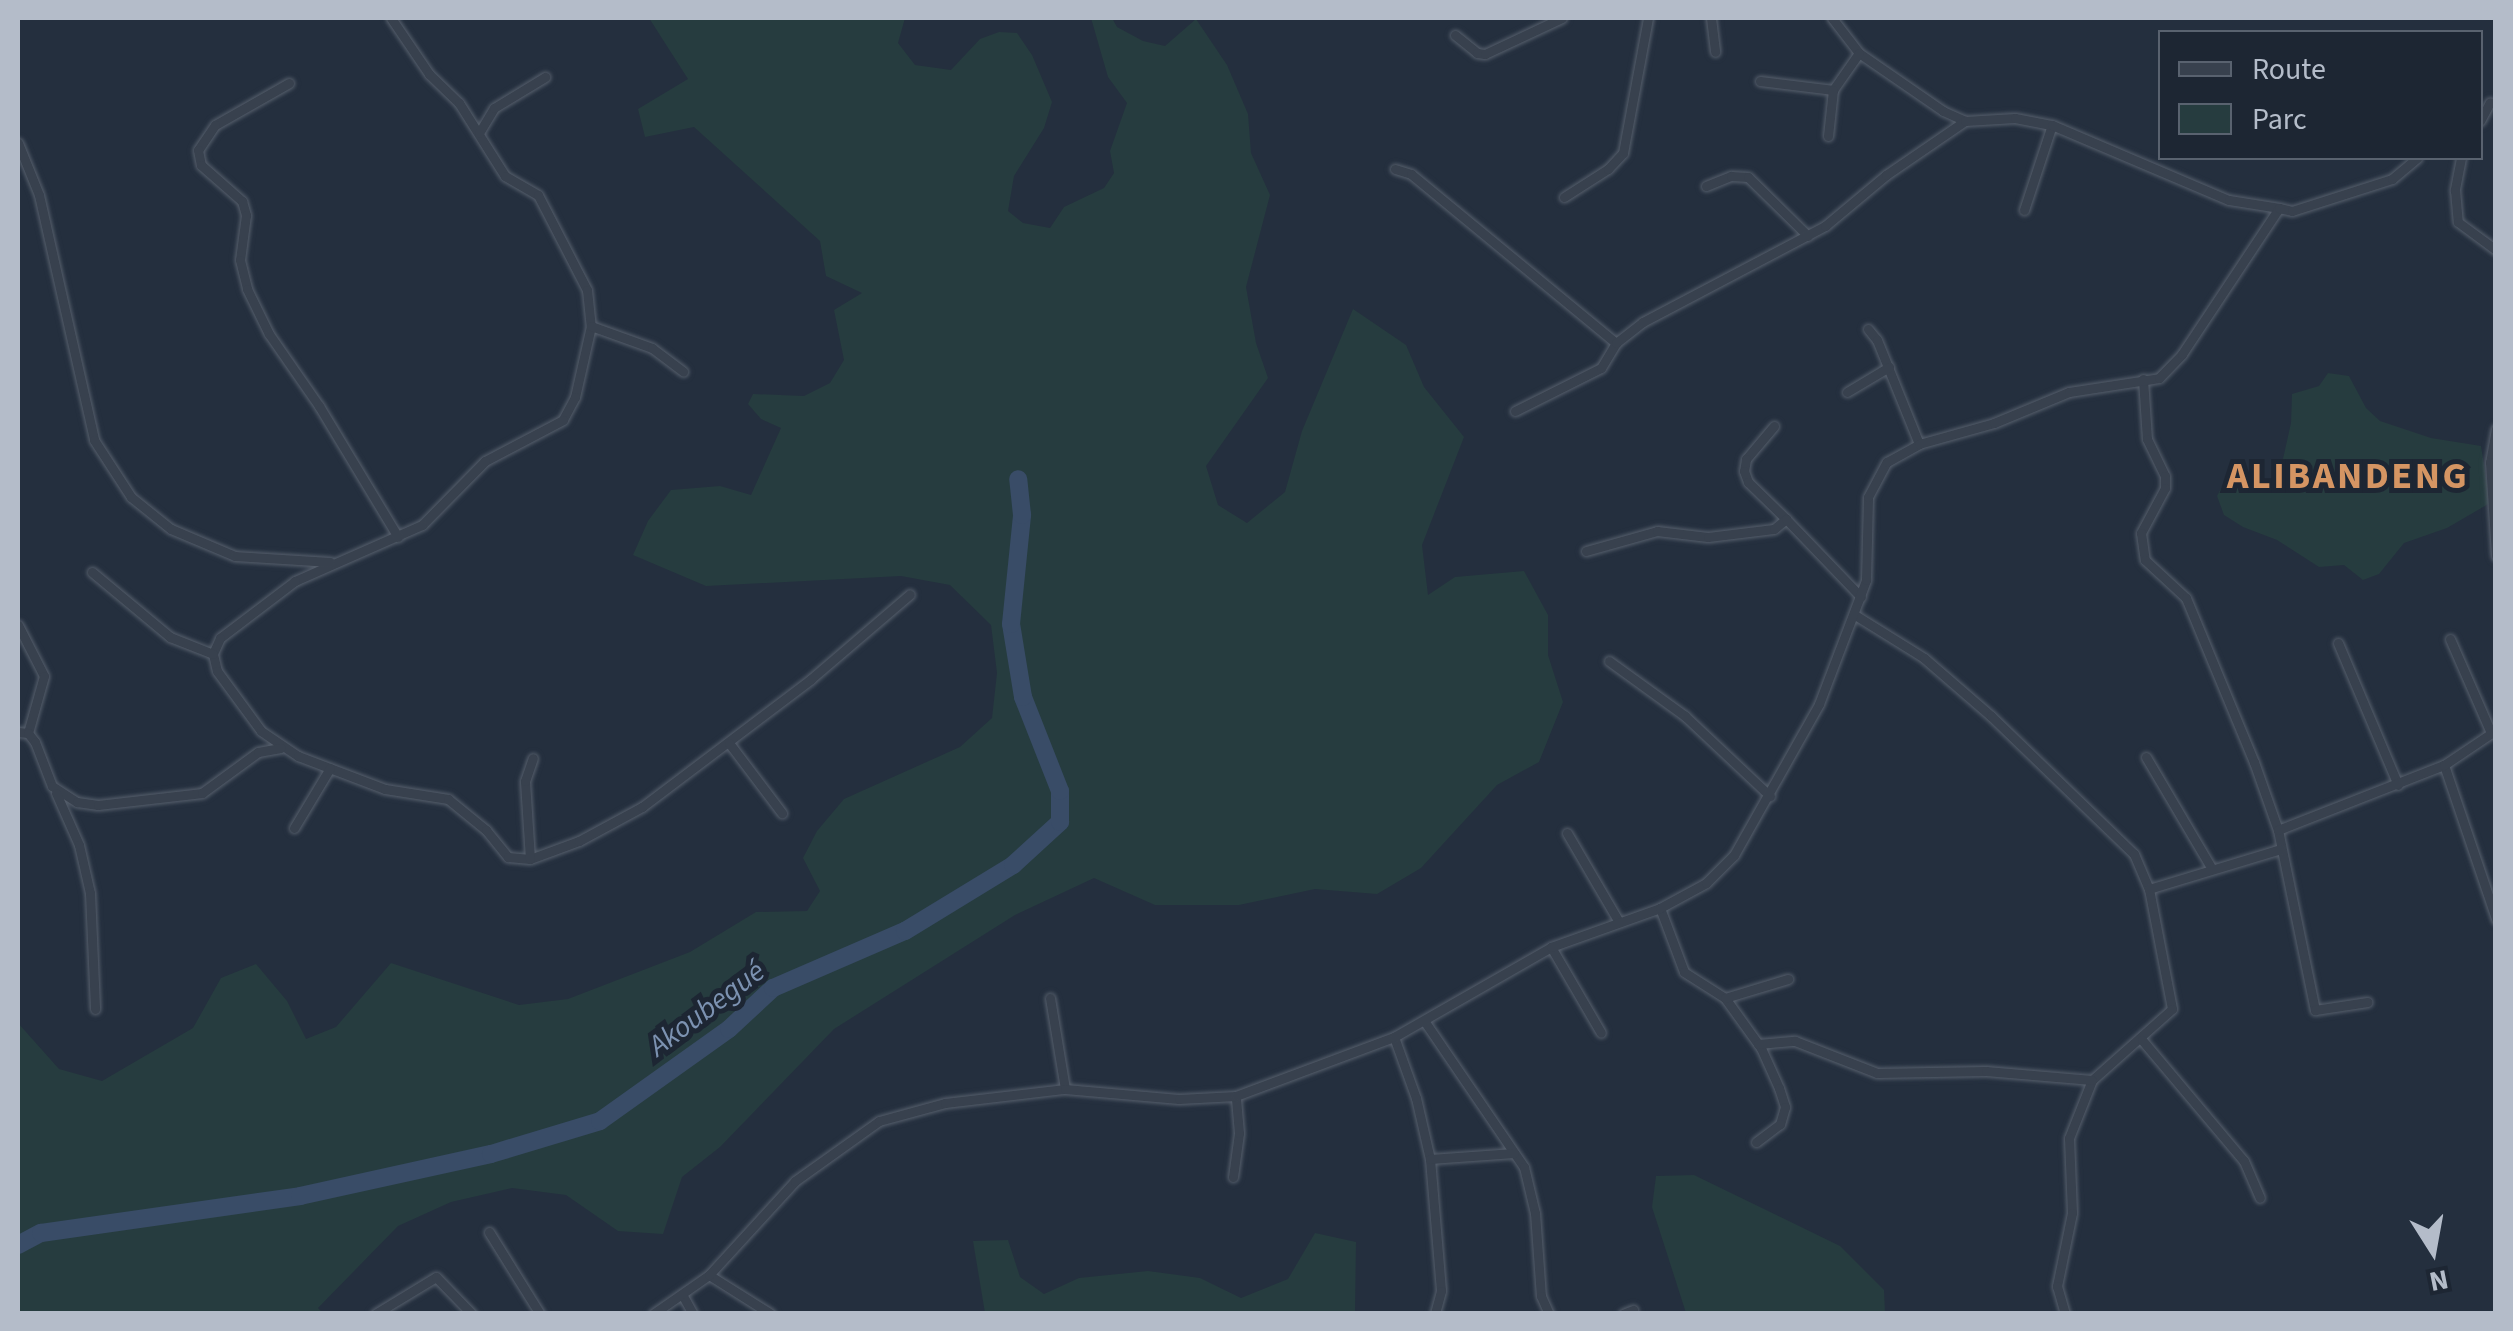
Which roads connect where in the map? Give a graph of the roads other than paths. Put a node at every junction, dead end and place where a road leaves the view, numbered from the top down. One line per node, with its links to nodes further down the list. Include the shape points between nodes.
1 (391, 18): 15 (street)
2 (1562, 18): 6 (street, via 1485,54)
3 (1648, 18): 22 (street, via 1622,153 1608,170)
4 (1711, 18): 7 (street)
5 (1832, 18): 8 (street)
6 (1455, 35)
7 (1715, 52)
8 (1859, 53): 12 (street); 13 (street)
9 (544, 77): 15 (street, via 494,108)
10 (1760, 81): 12 (street)
11 (288, 82): 39 (street, via 215,125 198,150 201,165 242,201 242,274 268,334)
12 (1833, 90): 16 (street)
13 (1966, 121): 14 (street, via 2015,118); 25 (street)
14 (2052, 125): 23 (street, via 2229,200); 24 (street)
15 (480, 133): 27 (street, via 504,176 538,195 587,290)
16 (1828, 136)
17 (18, 143): 43 (street, via 39,195 87,416 103,460 131,497 171,529 235,556)
18 (2416, 160): 23 (street, via 2392,179)
19 (2460, 160): 26 (street, via 2458,222)
20 (1395, 169): 29 (street, via 1411,174)
21 (1706, 186): 25 (street, via 1748,178)
22 (1564, 197)
23 (2280, 208): 32 (street, via 2171,368)
24 (2024, 210)
25 (1808, 236): 29 (street)
26 (2496, 250)
27 (591, 326): 31 (street, via 652,348); 39 (street, via 575,397 562,420 485,462 422,525)
28 (1868, 329): 30 (street)
29 (1616, 343): 34 (street, via 1601,368)
30 (1889, 367): 33 (street); 37 (street)
31 (683, 371)
32 (2143, 379): 37 (street, via 2069,392); 69 (street, via 2147,439 2165,476 2140,547 2195,615)
33 (1847, 392)
34 (1515, 411)
35 (1774, 426): 38 (street, via 1744,471)
36 (2496, 429): 41 (street, via 2490,462)
37 (1919, 444): 47 (street, via 1887,462 1868,497)
38 (1786, 520): 40 (street, via 1774,529 1708,537 1657,532); 47 (street)
39 (398, 537): 42 (street)
40 (1586, 551)
41 (2496, 556)
42 (337, 561): 43 (street); 45 (street)
43 (294, 562): 45 (street)
44 (92, 572): 52 (street, via 170,637)
45 (295, 581): 52 (street, via 220,638)
46 (910, 594): 57 (street)
47 (1861, 597): 48 (street)
48 (1855, 614): 66 (street, via 1819,704); 74 (street, via 1924,658 1980,706 2134,854)
49 (18, 624): 56 (street, via 44,676)
50 (2450, 639): 55 (street)
51 (2338, 643): 64 (street)
52 (213, 654): 54 (street, via 217,670)
53 (1609, 661): 66 (street, via 1685,716)
54 (261, 731): 58 (street); 59 (street)
55 (2493, 731): 62 (street)
56 (23, 733): 65 (street)
57 (730, 744): 67 (street); 72 (street, via 625,816)
58 (281, 748): 59 (street); 63 (street)
59 (258, 752): 65 (street, via 212,788 166,800 98,805 77,802)
60 (2146, 757): 73 (street)
61 (533, 758): 72 (street, via 526,780)
62 (2444, 765): 64 (street); 76 (street)
63 (330, 768): 68 (street); 72 (street, via 385,789 448,799 508,857)
64 (2398, 785): 69 (street)
65 (52, 786): 83 (street, via 79,845 90,892)
66 (1770, 796): 75 (street, via 1722,869)
67 (782, 812)
68 (294, 828)
69 (2278, 830): 71 (street)
70 (1567, 833): 77 (street)
71 (2281, 849): 73 (street); 82 (street, via 2315,1010)
72 (530, 859)
73 (2212, 870): 74 (street)
74 (2150, 889): 87 (street, via 2172,1009)
75 (1660, 908): 77 (street); 81 (street, via 1684,972)
76 (2496, 919)
77 (1619, 922): 78 (street)
78 (1551, 947): 84 (street); 85 (street)
79 (1788, 978): 81 (street)
80 (1050, 998): 90 (street)
81 (1725, 998): 88 (street)
82 (2366, 1002)
83 (94, 1009)
84 (1425, 1022): 86 (street); 93 (street)
85 (1601, 1033)
86 (1394, 1037): 91 (street); 94 (street)
87 (2142, 1040): 89 (street); 96 (street, via 2244,1162)
88 (1758, 1044): 89 (street, via 1795,1041 1877,1073 1986,1071); 92 (street, via 1785,1107 1780,1124)
89 (2092, 1080): 108 (street, via 2067,1152 2072,1213 2057,1286)
90 (1065, 1089): 91 (street, via 1162,1098); 98 (street, via 945,1103 879,1121 778,1197)
91 (1236, 1096): 95 (street)
92 (1756, 1142)
93 (1514, 1153): 94 (street); 107 (street, via 1530,1182 1536,1265)
94 (1430, 1159): 106 (street, via 1440,1291)
95 (1233, 1177)
96 (2260, 1198)
97 (489, 1232): 102 (street)
98 (709, 1275): 99 (street); 105 (street)
99 (682, 1296): 103 (street); 104 (street)
100 (375, 1314): 101 (street, via 436,1278)
101 (472, 1314)
102 (540, 1314)
103 (652, 1314)
104 (692, 1314)
105 (770, 1314)
106 (1435, 1314)
107 (1548, 1314)
108 (2065, 1314)

